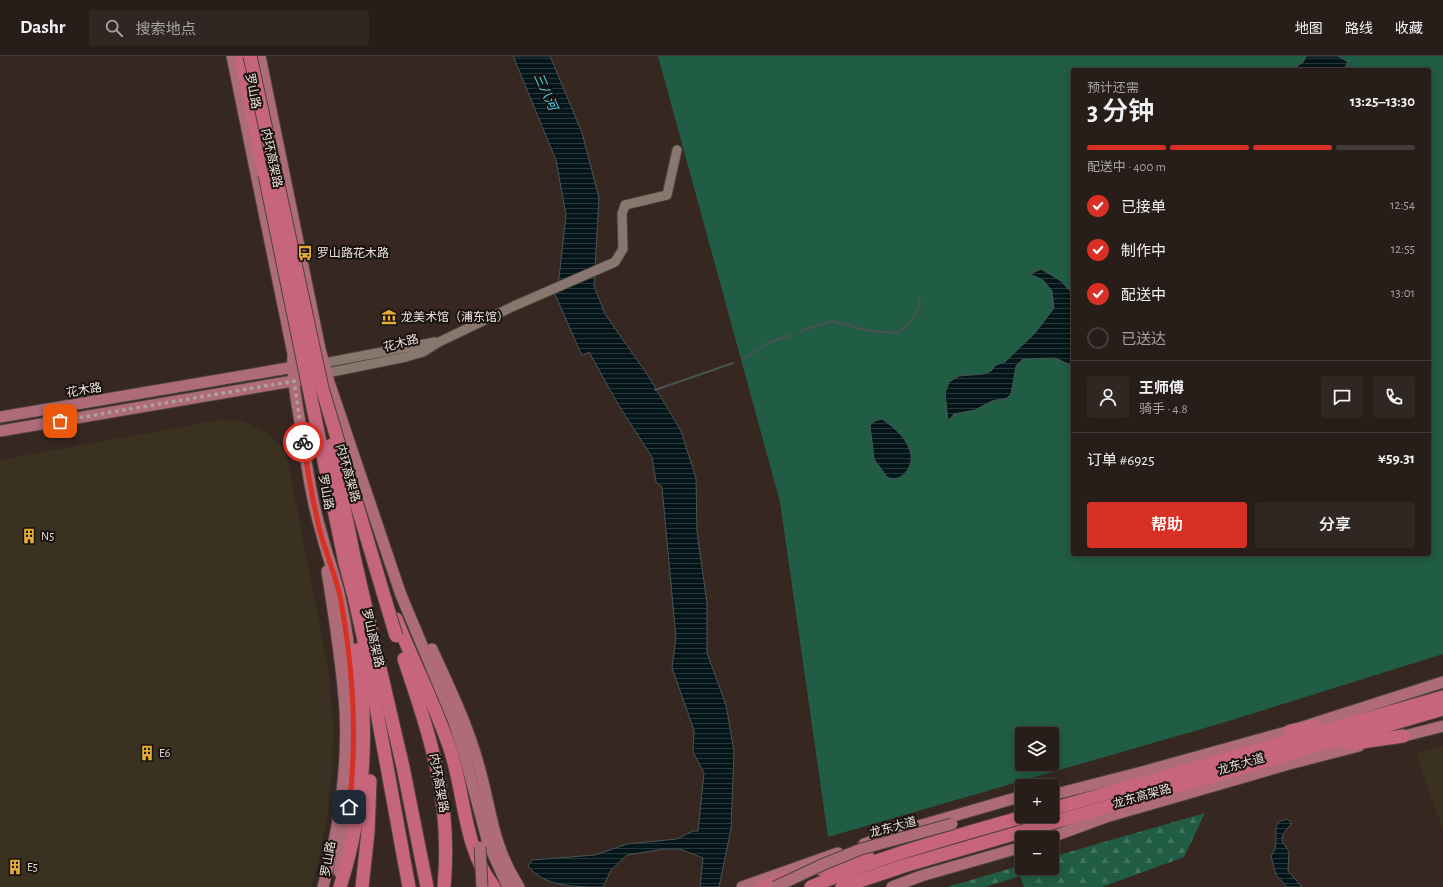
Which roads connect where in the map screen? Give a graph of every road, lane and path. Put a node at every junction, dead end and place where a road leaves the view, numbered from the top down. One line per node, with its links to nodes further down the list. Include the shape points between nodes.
1 (232, 56): 6 (main road, 罗山路, via 293,354)
2 (241, 56): 16 (highway, 内环高架路, bridge)
3 (250, 56): 9 (highway, 内环高架路, bridge)
4 (260, 56): 7 (main road, 罗山路)
5 (677, 150): 7 (street, 花木路, via 667,195 625,205 622,214 623,249 614,262 439,342)
6 (292, 366): 7 (main road, 花木路); 8 (main road, 罗山路); 11 (main road, 花木路)
7 (326, 368): 8 (main road, 花木路); 10 (main road)
8 (298, 380): 10 (main road); 12 (main road, 花木路); 14 (main road, 罗山路, via 305,454)
9 (322, 388): 15 (highway, 内环高架路, bridge); 16 (highway, 罗山高架路, bridge)
10 (337, 406): 13 (main road)
11 (0, 417)
12 (0, 431)
13 (377, 520): 26 (main road, via 387,557 453,719); 48 (main road, via 460,711 478,764 497,843)
14 (321, 534): 38 (main road, via 341,664 345,734 338,827); 39 (main road, 罗山路, via 339,594 348,642 354,700 352,789)
15 (372, 558): 44 (highway, 内环高架路, bridge, via 437,765 446,822); 46 (highway, bridge, via 443,730 457,773 474,849)
16 (350, 562): 17 (highway, 罗山高架路); 40 (highway, 内环高架路, via 364,757 355,828); 43 (highway, 罗山高架路, via 403,767)
17 (369, 671): 41 (highway, via 370,783); 42 (highway, 罗山高架路)
18 (1443, 682): 23 (main road, 龙东大道)
19 (1443, 697): 21 (highway, 龙东高架路)
20 (1443, 709): 21 (highway, 龙东高架路)
21 (1403, 713): 23 (highway); 25 (highway, 龙东高架路); 32 (highway, 龙东高架路)
22 (1443, 726): 24 (main road, 龙东大道)
23 (1290, 731): 27 (main road, 龙东大道)
24 (1403, 736): 25 (highway); 34 (main road, 龙东大道, via 1274,768 1106,817)
25 (1296, 751): 35 (highway, 龙东高架路)
26 (470, 776): 45 (main road, bridge, via 480,847); 47 (main road, via 488,843)
27 (1089, 785): 28 (main road); 29 (main road, 龙东大道)
28 (1059, 790)
29 (1059, 793)
30 (1015, 798): 49 (main road, via 891,834)
31 (1015, 806): 51 (main road, 龙东大道, bridge, via 861,850)
32 (1059, 807)
33 (1015, 819): 36 (highway)
34 (1059, 834)
35 (994, 839): 53 (highway, 龙东高架路); 54 (highway)
36 (934, 842): 50 (highway, via 836,865); 52 (highway)
37 (1015, 849): 55 (main road)
38 (323, 887)
39 (336, 887)
40 (340, 887)
41 (362, 887)
42 (409, 887)
43 (427, 887)
44 (444, 887)
45 (482, 887)
46 (494, 887)
47 (508, 887)
48 (519, 887)
49 (742, 887)
50 (763, 887)
51 (776, 887)
52 (811, 887)
53 (842, 887)
54 (867, 887)
55 (892, 887)

